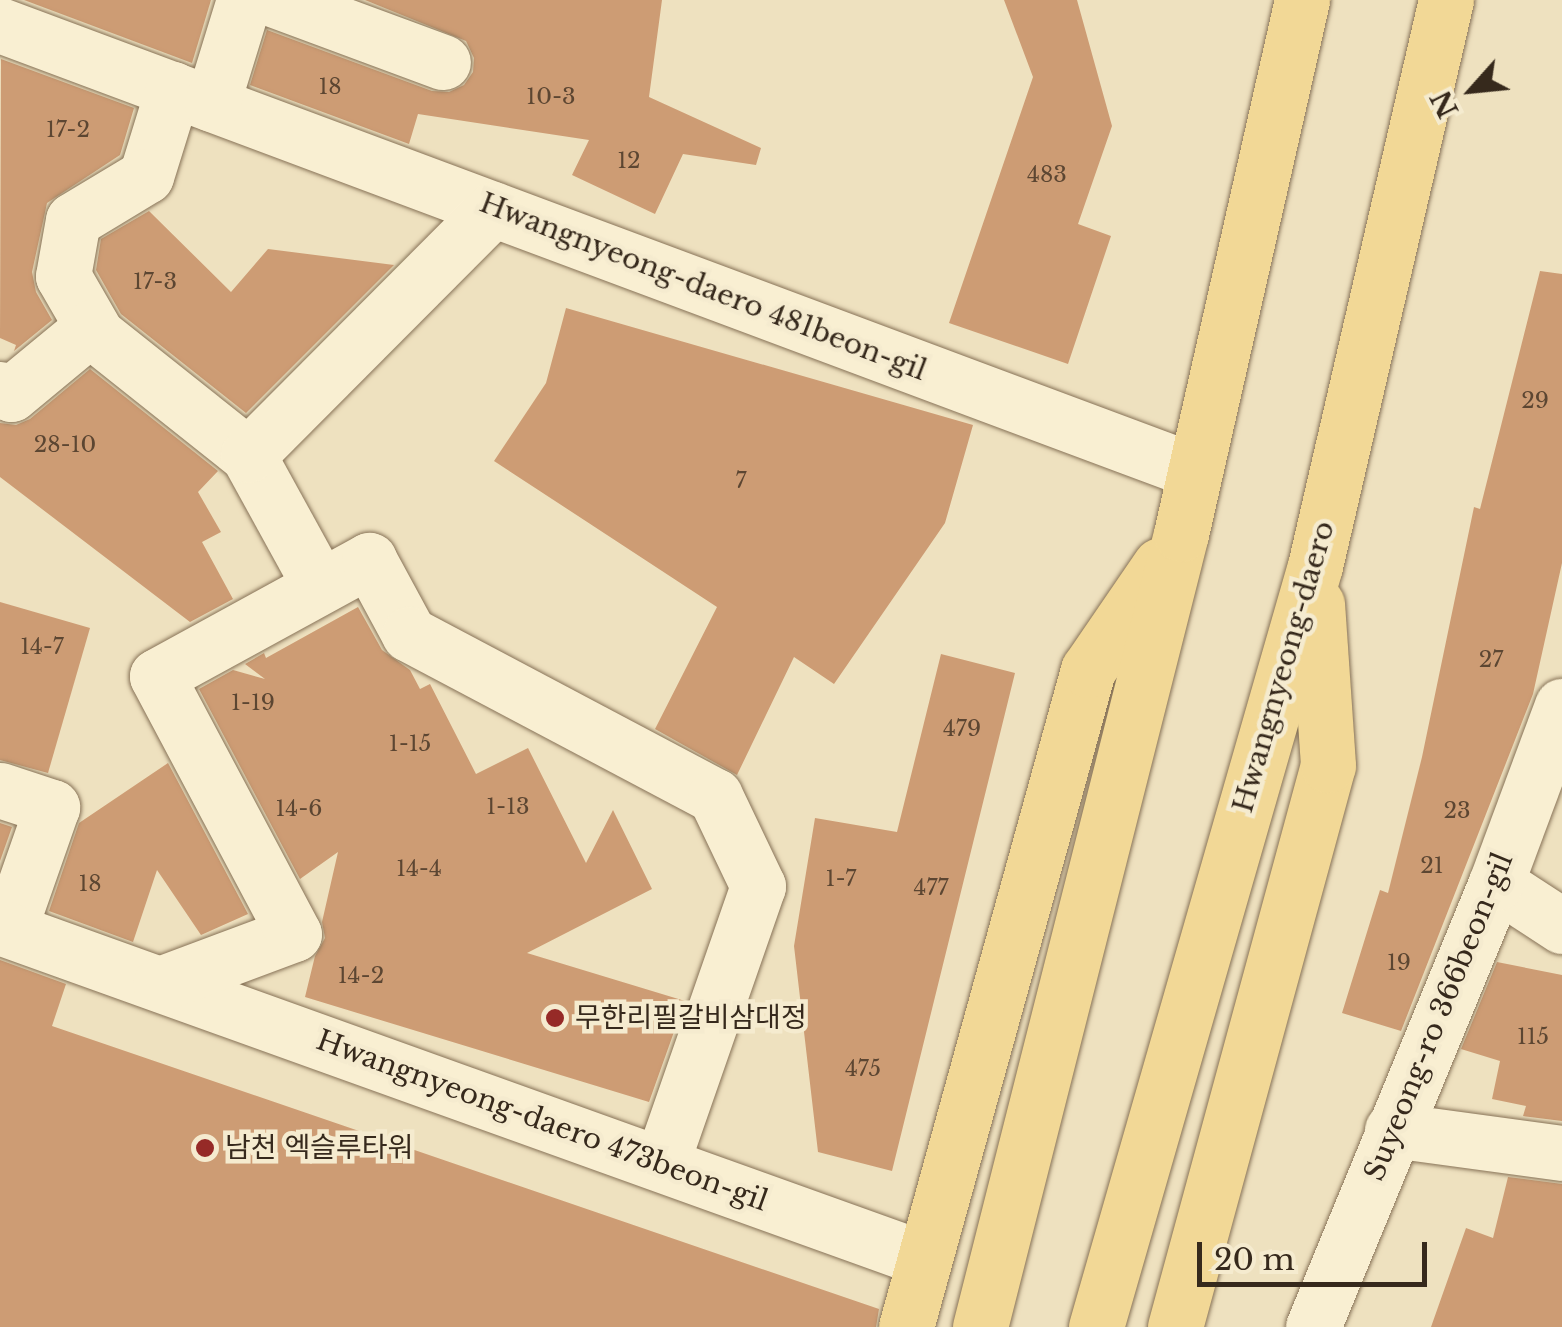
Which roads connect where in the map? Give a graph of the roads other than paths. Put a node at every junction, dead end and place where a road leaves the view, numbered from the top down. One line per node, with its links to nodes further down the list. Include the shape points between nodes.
1 (244, 0): 7 (street)
2 (275, 0): 6 (street)
3 (1302, 0): 12 (main road)
4 (1446, 0): 14 (main road, Hwangnyeong-daero)
5 (0, 24): 7 (street, Hwangnyeong-daero 481beon-gil)
6 (443, 62)
7 (193, 96): 8 (street, Hwangnyeong-daero 481beon-gil); 9 (street, via 146,176 72,220 64,276)
8 (482, 221): 11 (street, Hwangnyeong-daero 481beon-gil); 12 (street, Hwangnyeong-daero 481beon-gil)
9 (92, 327): 10 (street, via 11,394); 11 (street)
10 (0, 389)
11 (248, 455): 15 (street)
12 (1194, 471): 13 (main road)
13 (1182, 534): 26 (main road, via 1088,670); 28 (main road)
14 (1315, 566): 29 (main road, Hwangnyeong-daero); 30 (main road, via 1328,765)
15 (320, 586): 22 (street, via 157,676 294,934); 25 (street, via 369,560 410,634 715,796 758,886)
16 (1562, 706): 18 (street, Suyeong-ro 366beon-gil)
17 (0, 790): 21 (street, Hwangnyeong-daero 473beon-gil, via 52,807)
18 (1496, 882): 19 (street); 20 (street); 23 (street, Suyeong-ro 366beon-gil)
19 (1562, 890)
20 (1562, 926)
21 (4, 929): 22 (street, Hwangnyeong-daero 473beon-gil)
22 (160, 984): 25 (street, Hwangnyeong-daero 473beon-gil)
23 (1392, 1130): 24 (street); 31 (street, Suyeong-ro 366beon-gil)
24 (1562, 1154)
25 (660, 1164): 26 (street, Hwangnyeong-daero 473beon-gil)
26 (924, 1259): 27 (main road)
27 (906, 1327)
28 (980, 1327)
29 (1096, 1327)
30 (1175, 1327)
31 (1314, 1327)

